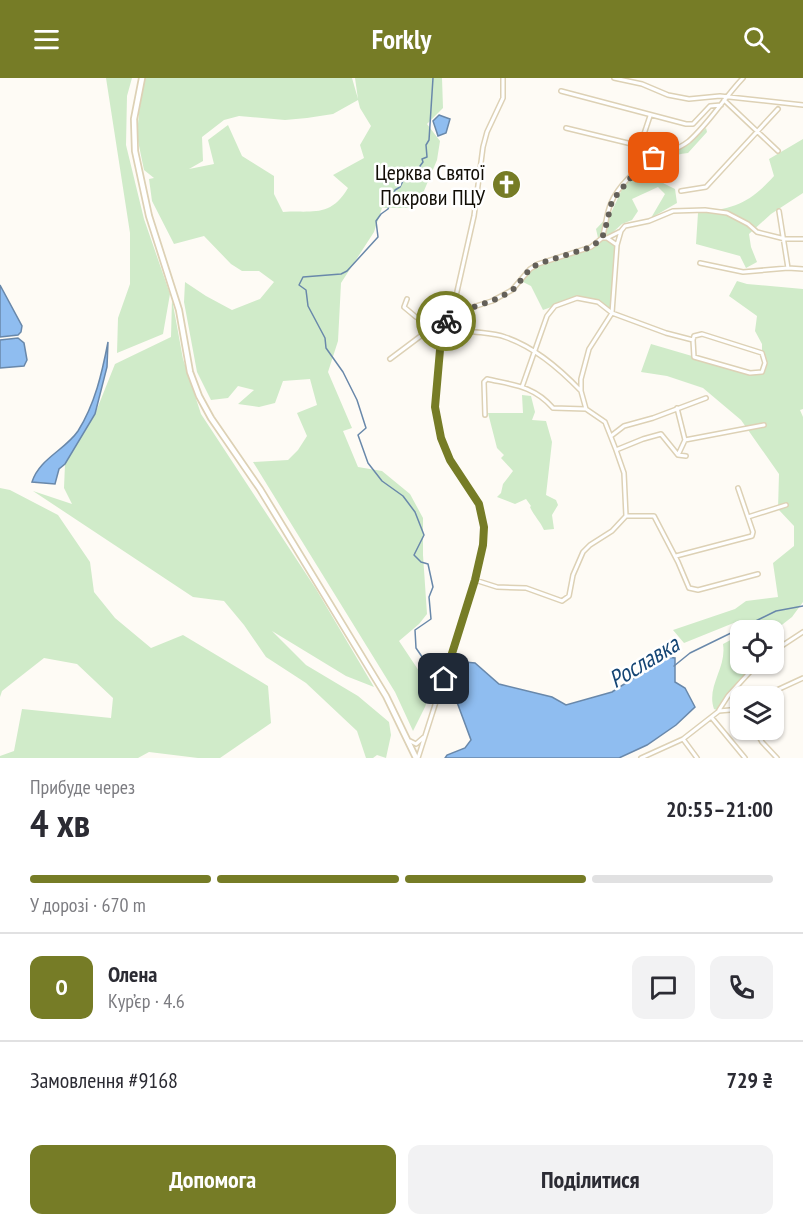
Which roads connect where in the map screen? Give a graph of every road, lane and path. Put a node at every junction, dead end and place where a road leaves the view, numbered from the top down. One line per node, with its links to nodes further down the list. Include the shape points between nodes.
1 (142, 78): 60 (main road, via 134,119 135,151 199,396 386,696)
2 (504, 78): 26 (street, via 503,98 483,147 474,216 456,296)
3 (614, 78): 6 (street, via 689,99)
4 (743, 78): 6 (street)
5 (561, 91): 10 (street)
6 (725, 98): 7 (street); 8 (street); 12 (street)
7 (721, 105): 10 (street, via 710,106 693,124); 17 (street, via 676,151 654,158 636,171 612,201)
8 (803, 105)
9 (778, 109): 12 (street)
10 (650, 116): 11 (street, via 640,146)
11 (566, 128)
12 (757, 131): 13 (street); 14 (street, via 706,187)
13 (778, 151)
14 (681, 191)
15 (779, 211): 18 (street)
16 (621, 231): 17 (street); 18 (street, via 625,225 669,212 705,210 728,213 757,232); 20 (street)
17 (604, 238): 20 (street); 26 (street, via 591,247 538,264 512,291 458,312)
18 (783, 238): 19 (street); 22 (street)
19 (803, 238)
20 (617, 245): 25 (street)
21 (700, 263): 22 (street, via 743,273)
22 (788, 268): 23 (street)
23 (803, 269)
24 (407, 300): 26 (street, via 404,307 416,317)
25 (612, 313): 28 (street); 29 (street, via 598,302 577,298 555,306 547,316); 32 (street, via 589,349)
26 (444, 323): 30 (street); 49 (street, via 435,407 450,460 479,504 483,518 483,545)
27 (468, 331): 29 (street, via 504,336)
28 (693, 340): 28 (street, via 694,357 750,373 762,372 762,353 702,334)
29 (535, 351): 31 (street); 32 (street)
30 (390, 358)
31 (522, 387): 35 (street, via 543,396 553,408); 36 (street, via 484,382)
32 (581, 391): 35 (street)
33 (706, 398): 34 (street)
34 (677, 408): 38 (street, via 624,426); 39 (street)
35 (586, 409): 38 (street, via 605,422)
36 (485, 415)
37 (764, 425): 39 (street)
38 (611, 437): 40 (street)
39 (685, 440): 41 (street)
40 (616, 450): 41 (street, via 661,434); 45 (street, via 624,473)
41 (678, 455): 42 (street)
42 (686, 456)
43 (738, 488): 46 (street)
44 (786, 505): 46 (street)
45 (626, 516): 47 (street, via 654,516); 49 (street, via 583,552 567,599)
46 (748, 517): 47 (street, via 752,536)
47 (675, 556): 48 (street, via 689,588 698,590)
48 (758, 574)
49 (475, 580): 58 (street)
50 (803, 632): 51 (street)
51 (784, 644)
52 (748, 674): 56 (street)
53 (803, 678): 54 (street)
54 (784, 687)
55 (730, 710): 56 (street)
56 (718, 711): 57 (street)
57 (711, 718): 59 (street); 65 (street)
58 (425, 736): 60 (street, via 416,744); 62 (street)
59 (683, 739): 63 (street); 64 (street)
60 (408, 740): 62 (main road)
61 (761, 740): 66 (street)
62 (417, 758)
63 (641, 758)
64 (697, 758)
65 (745, 758)
66 (777, 758)

